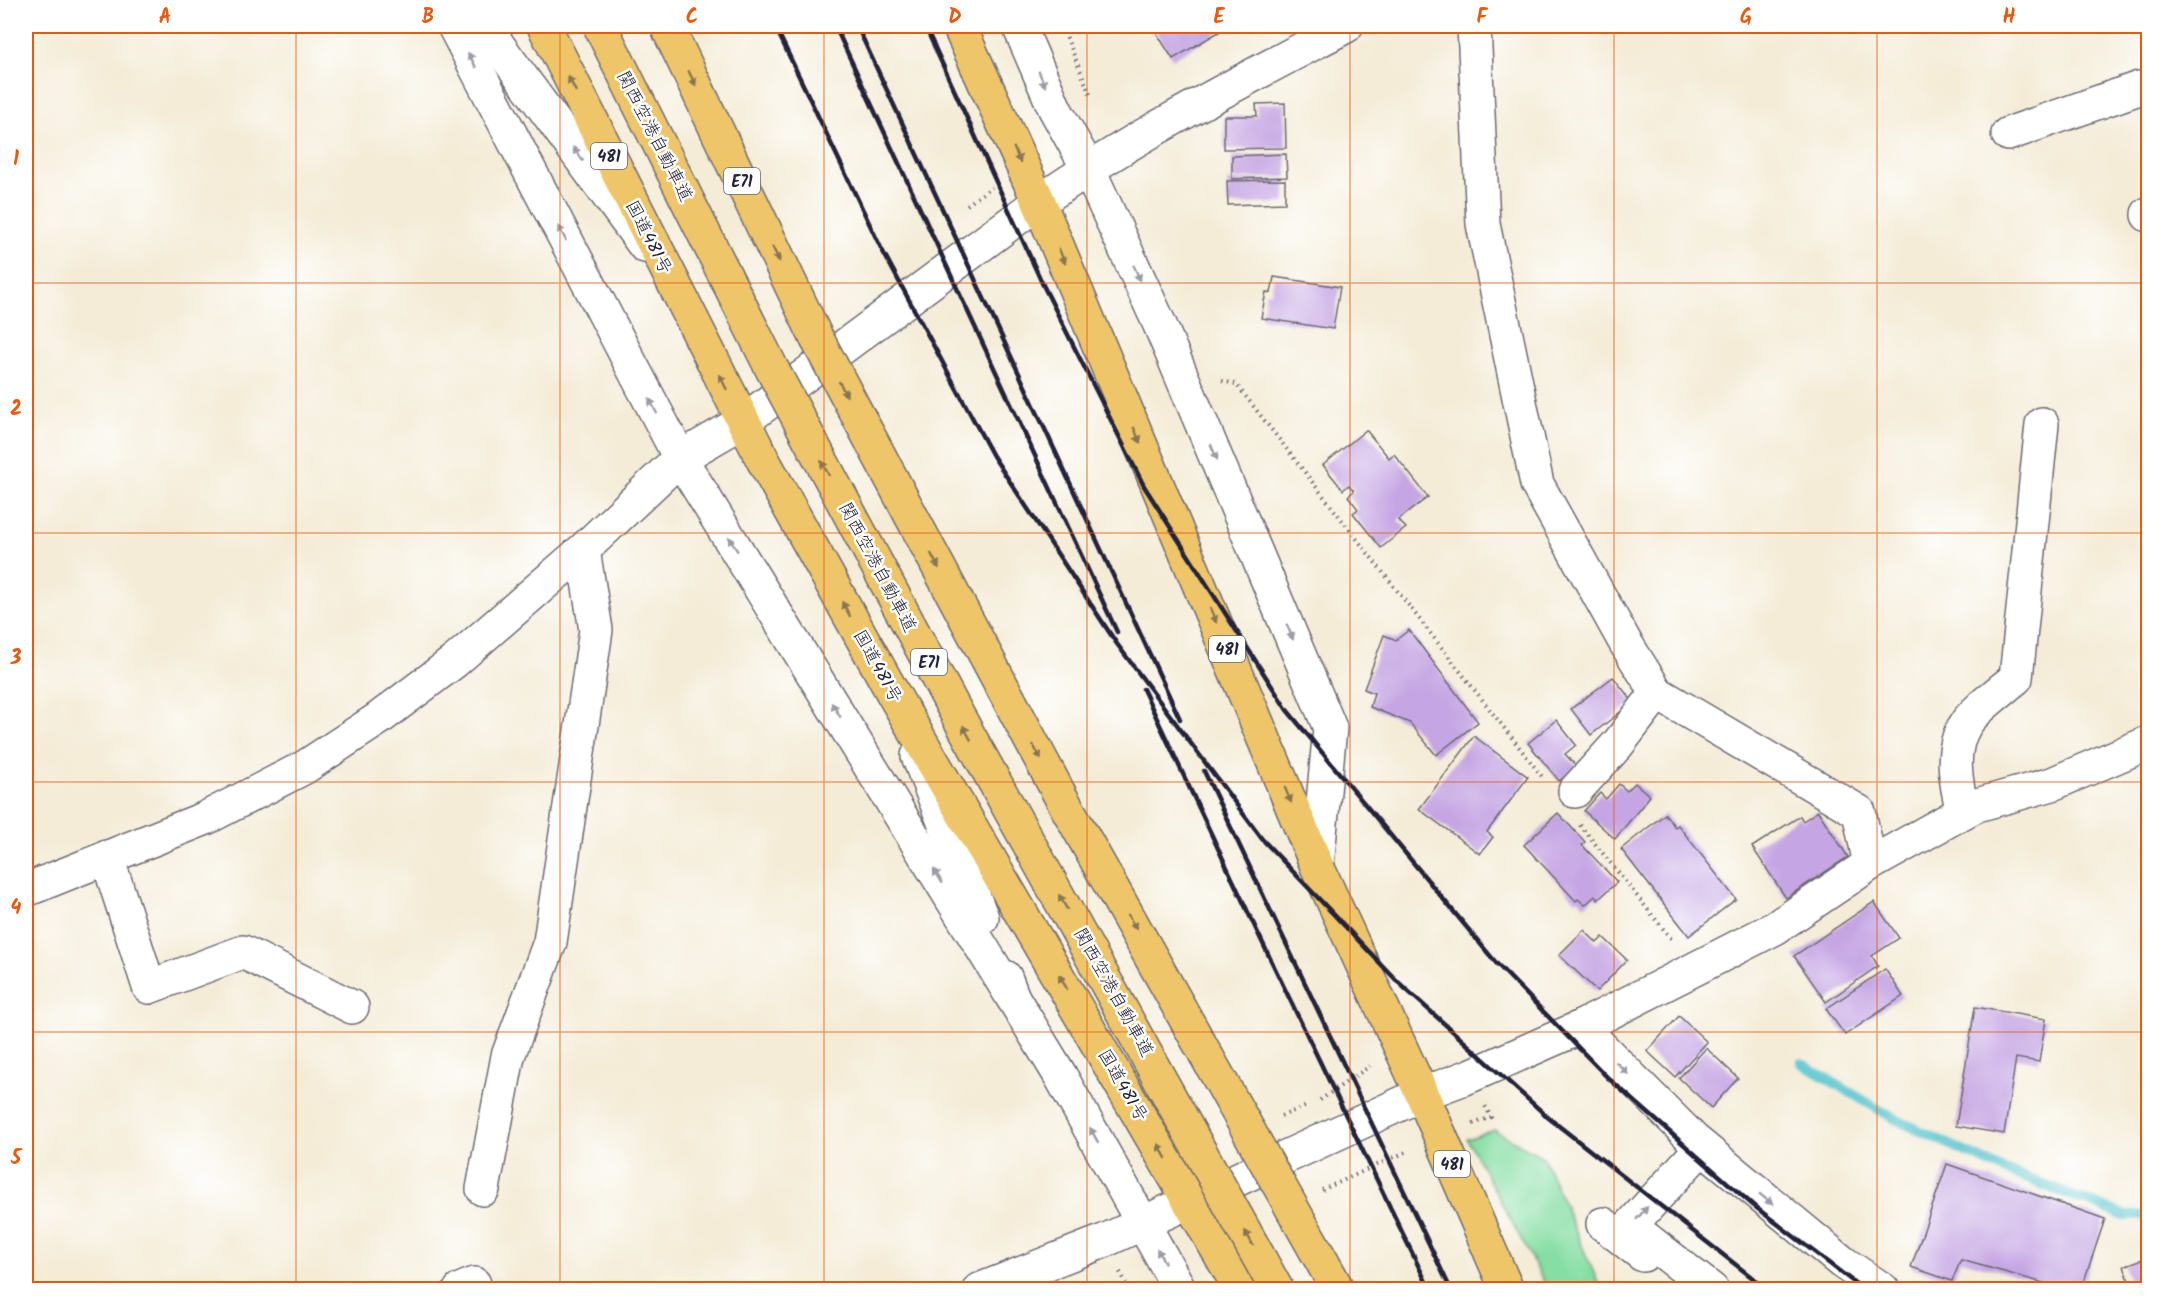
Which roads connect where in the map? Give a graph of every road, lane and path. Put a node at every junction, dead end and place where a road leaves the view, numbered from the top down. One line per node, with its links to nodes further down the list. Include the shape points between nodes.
1 (454, 26): 22 (street, one-way to 1)
2 (484, 26): 18 (street, one-way to 2)
3 (544, 26): 18 (highway, 国道481号 / 481, one-way to 3)
4 (600, 26): 52 (highway, 関西空港自動車道 / E71, one-way to 4, bridge, via 947,695 772,369)
5 (667, 26): 53 (highway, E71, one-way to 53, bridge, via 816,337 923,539 1061,797)
6 (959, 26): 16 (highway, 481, one-way to 16)
7 (1019, 26): 14 (street, one-way to 14, via 1055,109)
8 (1062, 26): 12 (path)
9 (1346, 26): 14 (street, via 1166,121)
10 (1474, 26): 24 (street, via 1483,224 1537,484)
11 (2148, 88): 13 (street)
12 (1094, 105)
13 (2008, 134)
14 (1088, 168): 16 (street); 31 (street, one-way to 31, via 1160,324 1330,728)
15 (992, 187): 17 (path)
16 (1039, 202): 20 (street); 31 (highway, 481, one-way to 31)
17 (967, 205)
18 (674, 286): 20 (highway, 国道481号 / 481, one-way to 18)
19 (1213, 378): 27 (path, via 1236,384)
20 (742, 422): 22 (street); 25 (highway, 国道481号 / 481, one-way to 20)
21 (2042, 424): 28 (street, via 2016,678 1965,725 1955,757)
22 (680, 458): 23 (street); 34 (street, one-way to 22)
23 (583, 550): 29 (street, via 455,661 305,767 206,818); 43 (street, via 596,630 550,942 508,1056)
24 (1657, 693): 27 (street, via 1618,744); 30 (street, via 1859,812)
25 (895, 697): 34 (street); 45 (highway, 国道481号 / 481, one-way to 25)
26 (2148, 743): 28 (street, via 2052,784)
27 (1566, 798): 33 (path)
28 (1963, 812): 30 (street)
29 (107, 857): 32 (street); 35 (street, via 149,987 243,952)
30 (1870, 864): 33 (street, via 1775,928)
31 (1317, 866): 38 (highway, 481)
32 (26, 890)
33 (1694, 967): 36 (street)
34 (1013, 998): 46 (street, one-way to 34)
35 (352, 1007)
36 (1581, 1027): 38 (street); 42 (street, one-way to 42)
37 (1376, 1061): 40 (path, via 1318,1101)
38 (1422, 1094): 41 (highway, 481); 45 (street)
39 (1483, 1102): 41 (path, via 1491,1117)
40 (1292, 1112)
41 (1440, 1137): 44 (path); 48 (highway, 481)
42 (1702, 1147): 57 (street, one-way to 42, via 1630,1226); 58 (street, one-way to 58, via 1842,1262)
43 (483, 1189)
44 (1319, 1192)
45 (1191, 1201): 46 (street); 51 (highway, 国道481号 / 481)
46 (1143, 1223): 49 (street); 50 (street, one-way to 46)
47 (1603, 1224): 56 (street)
48 (1482, 1234): 54 (highway, 481); 55 (street)
49 (979, 1290)
50 (1180, 1290)
51 (1241, 1290)
52 (1278, 1290)
53 (1338, 1290)
54 (1507, 1290)
55 (1521, 1290)
56 (1688, 1290)
57 (1712, 1290)
58 (1883, 1290)

